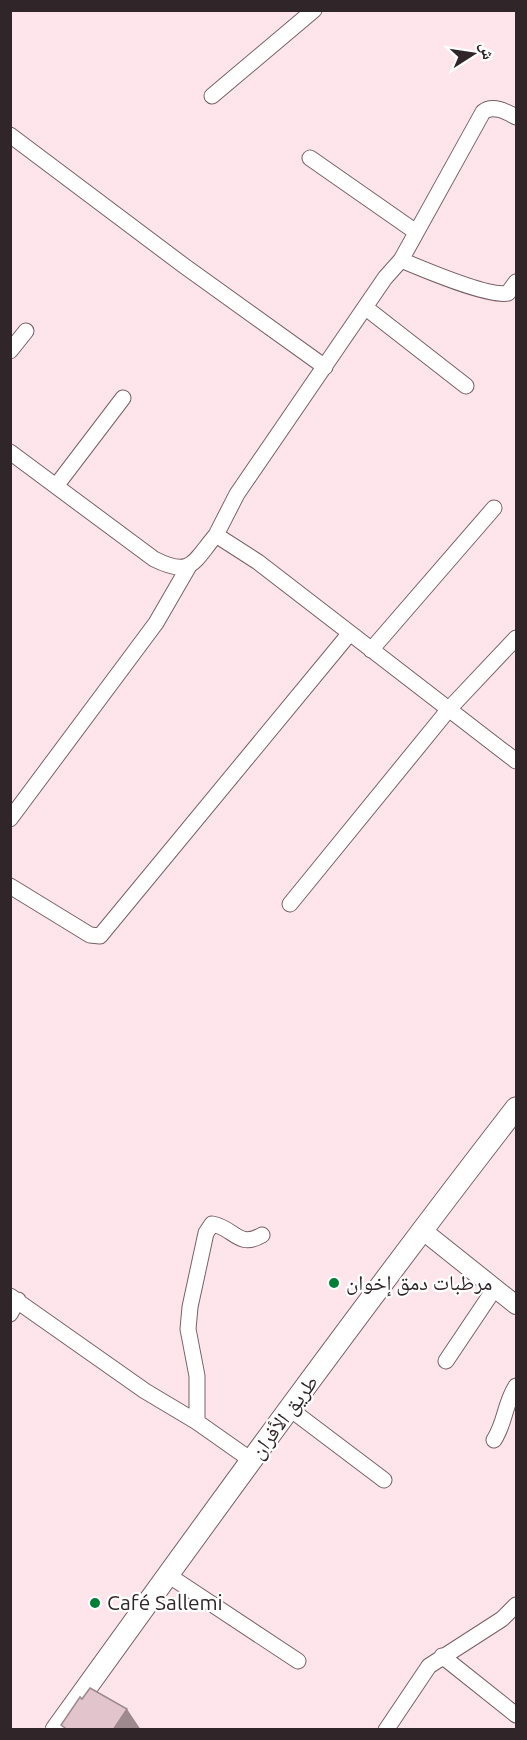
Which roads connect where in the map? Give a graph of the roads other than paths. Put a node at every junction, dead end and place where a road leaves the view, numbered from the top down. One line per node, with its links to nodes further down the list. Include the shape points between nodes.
1 (314, 10): 2 (street)
2 (212, 96)
3 (516, 117): 6 (street, via 494,108 483,112)
4 (10, 135): 12 (street)
5 (310, 158): 6 (street)
6 (416, 232): 7 (street)
7 (401, 260): 8 (street, via 496,294 508,293); 9 (street)
8 (516, 282)
9 (366, 308): 12 (street); 13 (street)
10 (26, 331): 11 (street)
11 (10, 351)
12 (325, 367): 18 (street, via 237,494)
13 (466, 386)
14 (123, 398): 16 (street)
15 (10, 452): 16 (street)
16 (56, 486): 19 (street, via 154,559 170,567)
17 (494, 508): 22 (street)
18 (216, 535): 19 (street); 20 (street)
19 (189, 566): 25 (street, via 156,623)
20 (350, 633): 22 (street); 26 (street, via 100,936 90,935)
21 (516, 638): 23 (street)
22 (371, 650): 23 (street)
23 (449, 709): 24 (street); 27 (street)
24 (516, 761)
25 (10, 819)
26 (10, 886)
27 (290, 904)
28 (516, 1108): 29 (main road, طريق الأفران)
29 (422, 1230): 31 (street); 36 (main road, طريق الأفران)
30 (262, 1235): 37 (street, via 245,1241 212,1224 206,1233 189,1329 197,1376)
31 (495, 1288): 33 (street); 34 (street)
32 (13, 1303): 37 (street)
33 (516, 1305)
34 (446, 1361)
35 (516, 1386): 38 (street, via 509,1398 503,1427)
36 (290, 1409): 39 (main road, طريق الأفران); 40 (street)
37 (197, 1422): 39 (street)
38 (494, 1440)
39 (251, 1460): 41 (main road, طريق الأفران)
40 (384, 1480)
41 (168, 1575): 44 (street); 46 (main road, طريق الأفران)
42 (516, 1605): 43 (street, via 502,1619)
43 (442, 1656): 45 (street); 47 (street, via 429,1666)
44 (298, 1661)
45 (516, 1715)
46 (56, 1730)
47 (386, 1730)

